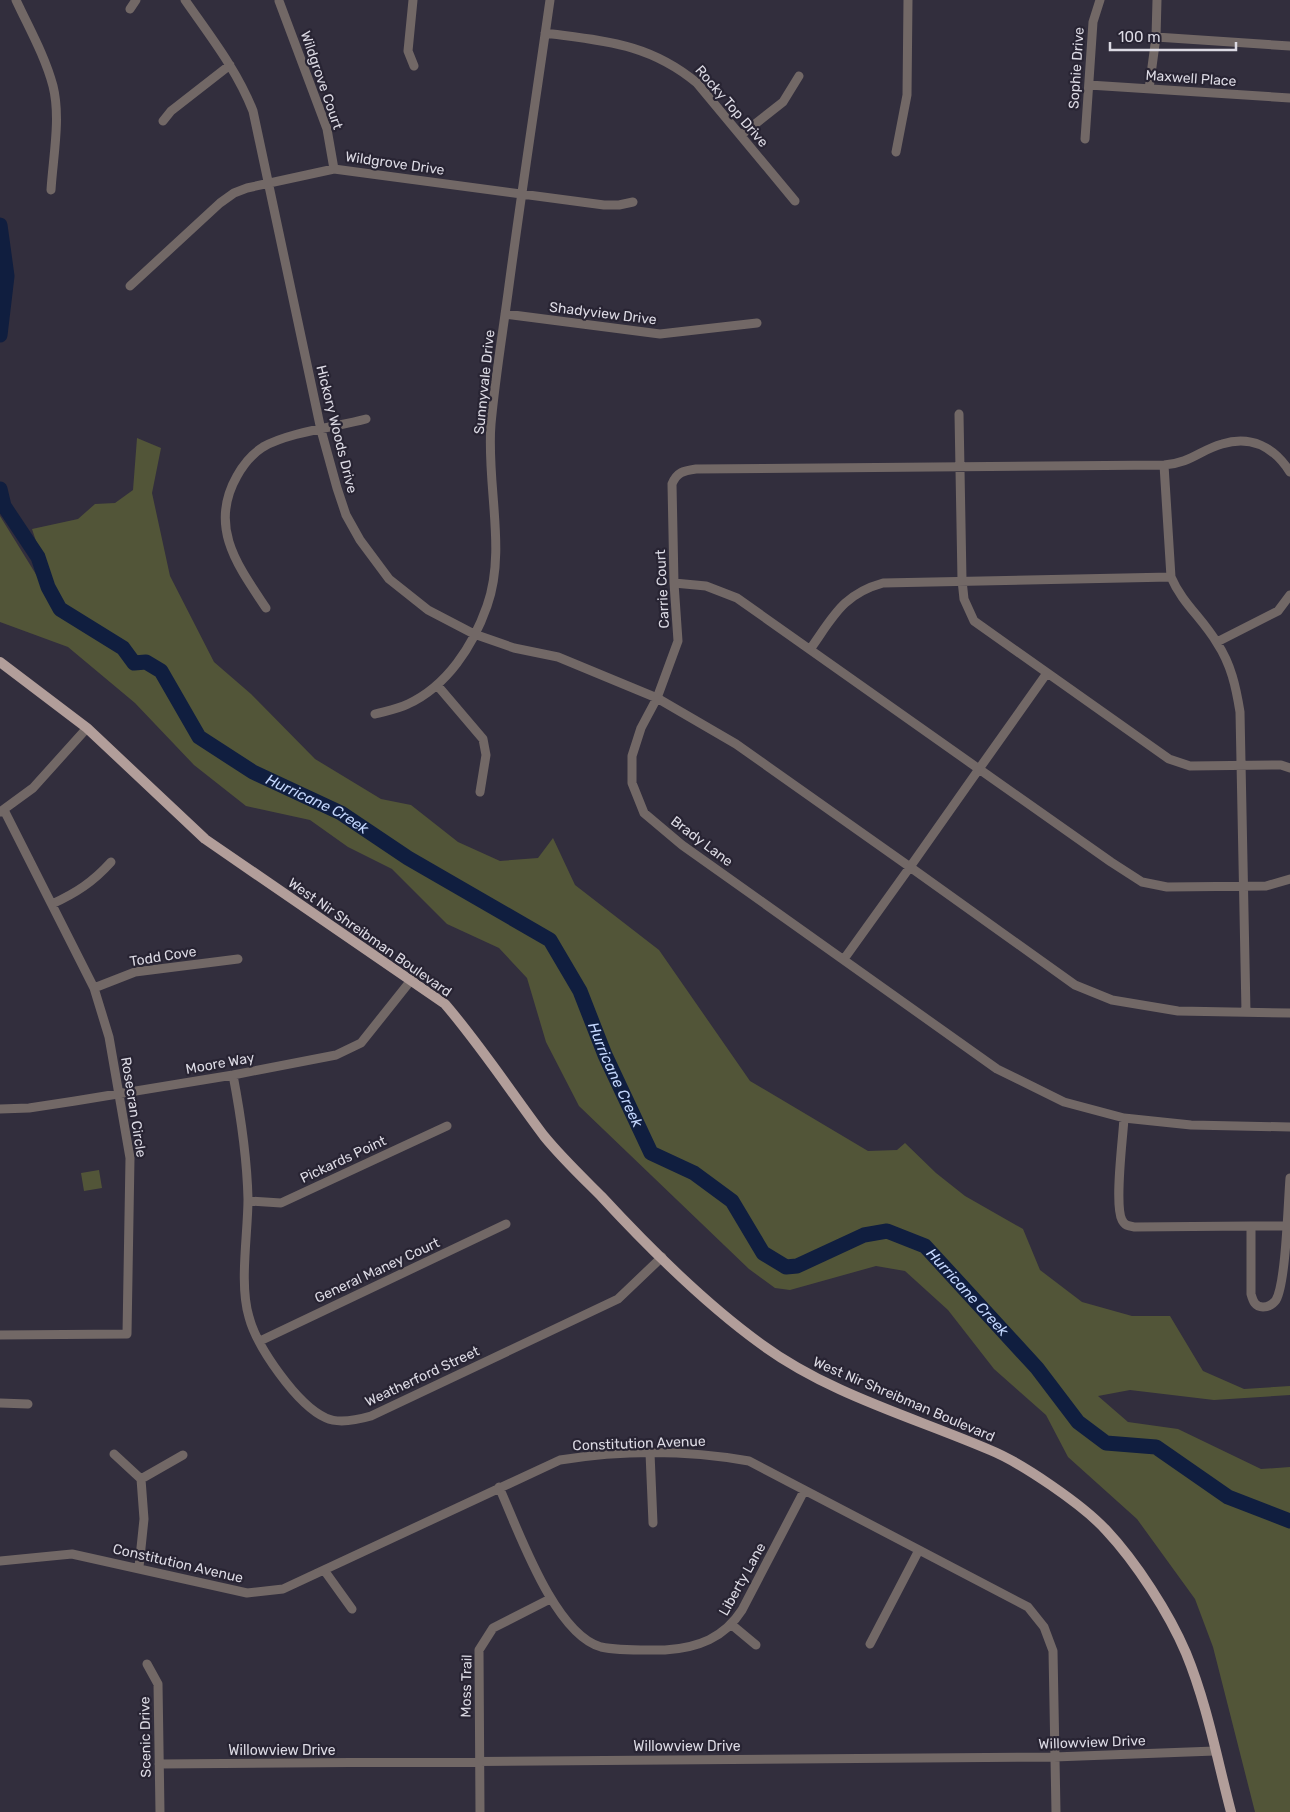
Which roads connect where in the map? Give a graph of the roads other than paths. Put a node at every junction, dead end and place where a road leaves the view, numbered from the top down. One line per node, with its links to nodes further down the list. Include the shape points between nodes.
1 (16, 0): 26 (street, via 53,87 56,116)
2 (136, 0): 10 (street)
3 (185, 0): 14 (street, Hickory Woods Drive)
4 (413, 0): 15 (street, via 408,50)
5 (550, 0): 11 (street, Sunnyvale Drive)
6 (908, 0): 23 (street, via 907,95)
7 (1100, 0): 17 (street, Sophie Drive, via 1093,22)
8 (1157, 0): 12 (street)
9 (280, 1): 24 (street, Wildgrove Court, via 327,129)
10 (130, 9)
11 (545, 33): 21 (street, Rocky Top Drive, via 618,43 658,56 697,83); 27 (street, Sunnyvale Drive)
12 (1156, 37): 13 (street); 18 (street)
13 (1290, 46)
14 (230, 65): 20 (street, via 171,111); 25 (street, Hickory Woods Drive, via 253,111)
15 (414, 66)
16 (799, 76): 21 (street, via 783,102)
17 (1089, 85): 18 (street, Maxwell Place); 22 (street, Sophie Drive)
18 (1149, 89): 19 (street, Maxwell Place)
19 (1290, 98)
20 (163, 121)
21 (741, 136): 28 (street, Rocky Top Drive)
22 (1085, 139)
23 (896, 152)
24 (334, 169): 25 (street, Wildgrove Drive); 27 (street, Wildgrove Drive)
25 (269, 183): 30 (street, Wildgrove Drive, via 234,193 220,203); 35 (street, Hickory Woods Drive)
26 (51, 190)
27 (521, 194): 29 (street, Wildgrove Drive, via 604,205); 31 (street, Sunnyvale Drive)
28 (795, 201)
29 (633, 202)
30 (130, 286)
31 (505, 314): 32 (street, Shadyview Drive, via 660,334); 44 (street, Sunnyvale Drive, via 491,429 495,563 487,607)
32 (757, 323)
33 (959, 414): 37 (street)
34 (366, 419): 35 (street)
35 (321, 430): 43 (street, via 262,448 242,469 229,495 225,524 228,542 234,560); 44 (street, Hickory Woods Drive, via 346,515 372,559 407,595)
36 (1164, 465): 37 (street); 38 (street, via 1189,460 1220,444 1241,440 1258,442 1268,448 1282,459); 39 (street)
37 (959, 466): 40 (street); 41 (street, Carrie Court, via 682,471 672,484)
38 (1290, 472)
39 (1170, 577): 40 (street); 45 (street, via 1178,593)
40 (962, 580): 46 (street, via 883,583 858,592 836,612); 48 (street, via 964,599 974,621)
41 (674, 583): 46 (street, via 706,586 737,598); 50 (street, Carrie Court, via 678,641)
42 (1290, 595): 45 (street, via 1278,611)
43 (266, 608)
44 (474, 634): 49 (street, Sunnyvale Drive, via 451,671); 50 (street, Hickory Woods Drive, via 514,648 558,657)
45 (1217, 642): 53 (street, via 1235,682 1240,712)
46 (811, 648): 55 (street)
47 (0, 662): 52 (main road, West Nir Shreibman Boulevard)
48 (1047, 674): 53 (street, via 1169,759 1190,766); 55 (street)
49 (437, 685): 51 (street, Sunnyvale Drive, via 406,705); 56 (street, via 483,738 486,755)
50 (657, 698): 59 (street, Hickory Woods Drive, via 736,744); 64 (street, Brady Lane, via 641,728 632,756 632,782 644,814)
51 (375, 714)
52 (87, 728): 57 (street, via 33,788); 65 (main road, West Nir Shreibman Boulevard, via 205,839)
53 (1240, 765): 54 (street); 61 (street)
54 (1290, 768)
55 (979, 769): 59 (street); 61 (street, via 1142,882 1167,887)
56 (480, 792)
57 (2, 811): 62 (street, Rosecran Circle)
58 (111, 862): 62 (street, via 78,892)
59 (910, 867): 64 (street); 67 (street, Hickory Woods Drive, via 1075,985 1112,1000 1178,1011)
60 (1290, 879): 61 (street, via 1266,886)
61 (1242, 886): 67 (street)
62 (52, 904): 66 (street, Rosecran Circle)
63 (238, 959): 66 (street, Todd Cove, via 135,972)
64 (844, 959): 72 (street, Brady Lane, via 997,1069 1064,1102)
65 (412, 979): 69 (street, Moore Way, via 361,1043 336,1055); 80 (main road, West Nir Shreibman Boulevard, via 446,1004 546,1138 631,1229)
66 (94, 988): 70 (street, Rosecran Circle, via 109,1037)
67 (1246, 1012): 68 (street, Hickory Woods Drive)
68 (1290, 1013)
69 (233, 1075): 70 (street, Moore Way); 76 (street, Weatherford Street, via 246,1146)
70 (118, 1094): 71 (street, Moore Way, via 29,1108); 81 (street, Rosecran Circle, via 130,1158 127,1334)
71 (0, 1109)
72 (1124, 1118): 74 (street, Brady Lane, via 1191,1125); 78 (street, via 1119,1203 1122,1221 1127,1226)
73 (447, 1126): 76 (street, Pickards Point, via 280,1203)
74 (1290, 1127)
75 (1290, 1178): 79 (street)
76 (248, 1201): 82 (street, Weatherford Street, via 245,1273 248,1316)
77 (506, 1224): 82 (street, General Maney Court)
78 (1251, 1226): 79 (street); 79 (street, via 1251,1294 1254,1303 1261,1307 1275,1302 1278,1295)
79 (1286, 1226)
80 (662, 1257): 82 (street, Weatherford Street, via 618,1299 370,1416 351,1421 326,1418 310,1406 279,1374); 102 (main road, West Nir Shreibman Boulevard, via 761,1344 804,1372 994,1451 1052,1486 1106,1529 1155,1594 1186,1653)
81 (0, 1335)
82 (260, 1341)
83 (0, 1403): 84 (street)
84 (28, 1404)
85 (650, 1453): 89 (street, Constitution Avenue, via 560,1460); 90 (street, Constitution Avenue, via 709,1454 749,1461); 91 (street)
86 (114, 1454): 88 (street)
87 (183, 1455): 88 (street)
88 (141, 1479): 94 (street, via 144,1519)
89 (499, 1487): 95 (street, Constitution Avenue); 96 (street, Liberty Lane)
90 (804, 1491): 92 (street, Constitution Avenue); 98 (street, Liberty Lane)
91 (653, 1523)
92 (919, 1550): 99 (street); 103 (street, Constitution Avenue, via 1028,1607 1044,1627 1053,1651)
93 (0, 1561): 94 (street, Constitution Avenue, via 72,1554)
94 (139, 1567): 95 (street, Constitution Avenue, via 248,1593 283,1588)
95 (324, 1570): 97 (street)
96 (550, 1599): 98 (street, Liberty Lane, via 572,1629 600,1646 684,1649 711,1641); 104 (street, Moss Trail, via 493,1628 479,1650)
97 (352, 1609)
98 (732, 1625): 100 (street)
99 (870, 1644)
100 (756, 1645)
101 (147, 1664): 105 (street, Scenic Drive, via 158,1684)
102 (1215, 1752): 103 (street, Willowview Drive); 109 (main road, West Nir Shreibman Boulevard)
103 (1054, 1757): 104 (street, Willowview Drive); 108 (street, Constitution Avenue)
104 (479, 1762): 105 (street, Willowview Drive); 107 (street, Moss Trail)
105 (159, 1764): 106 (street, Scenic Drive)
106 (160, 1812)
107 (480, 1812)
108 (1056, 1812)
109 (1231, 1812)

